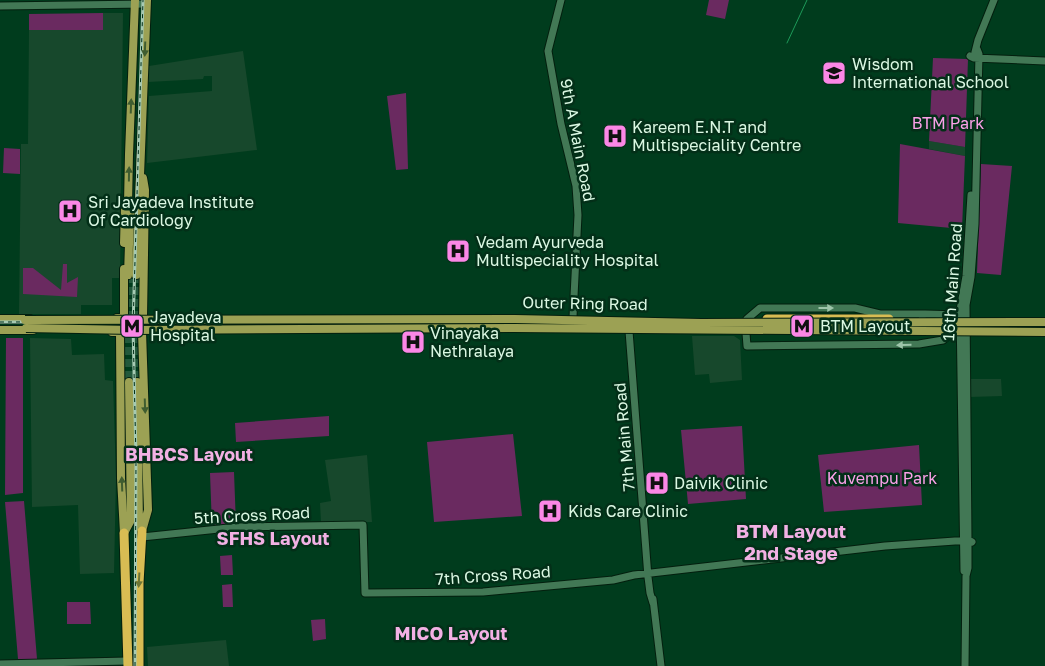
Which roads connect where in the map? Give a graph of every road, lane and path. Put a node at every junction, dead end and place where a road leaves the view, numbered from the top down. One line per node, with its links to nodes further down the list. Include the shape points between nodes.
1 (561, 0): 13 (street, 9th A Main Road, via 548,51 576,186 578,226)
2 (994, 0): 6 (street, 16th Main Road, via 978,40)
3 (134, 4): 4 (street); 5 (street); 10 (main road, one-way to 3)
4 (146, 4): 9 (main road, one-way to 9)
5 (0, 8)
6 (976, 55): 7 (street); 8 (street); 16 (street, 16th Main Road, via 975,224 971,277)
7 (1045, 56)
8 (1045, 61)
9 (140, 150): 10 (main road); 11 (main road)
10 (129, 152): 12 (main road, one-way to 10)
11 (140, 161): 12 (main road, via 132,276); 15 (main road, via 145,190)
12 (128, 204): 14 (main road, via 124,207)
13 (573, 317): 15 (highway, Outer Ring Road); 16 (highway, Outer Ring Road, one-way to 16, via 683,320)
14 (124, 318): 15 (highway, Outer Ring Road); 17 (main road)
15 (143, 318)
16 (962, 318): 18 (highway, Outer Ring Road); 26 (street, 16th Main Road)
17 (0, 320): 18 (main road, bridge)
18 (1045, 321)
19 (0, 329): 21 (main road); 25 (main road, bridge, via 514,328)
20 (629, 331): 22 (highway, Outer Ring Road); 23 (highway, Outer Ring Road); 30 (street, 7th Main Road)
21 (120, 332): 22 (highway, Outer Ring Road); 27 (main road, one-way to 21)
22 (142, 332): 28 (main road, one-way to 28, via 148,510)
23 (746, 333): 24 (highway, Outer Ring Road); 24 (street, one-way to 23, via 943,340 919,344 747,346)
24 (950, 334): 26 (highway, Outer Ring Road)
25 (1045, 334): 26 (highway, Outer Ring Road)
26 (963, 335): 29 (street, 16th Main Road)
27 (124, 533): 28 (main road, via 131,520 133,382); 33 (highway)
28 (142, 534): 31 (street, 5th Cross Road, via 238,527 363,525); 34 (highway, one-way to 34)
29 (966, 542): 30 (street, 7th Cross Road, via 885,546); 36 (street, 16th Main Road)
30 (650, 575): 31 (street, 7th Cross Road, via 482,592); 35 (street, 7th Main Road)
31 (364, 593)
32 (0, 664): 33 (street)
33 (125, 664)
34 (139, 666)
35 (661, 666)
36 (965, 666)

